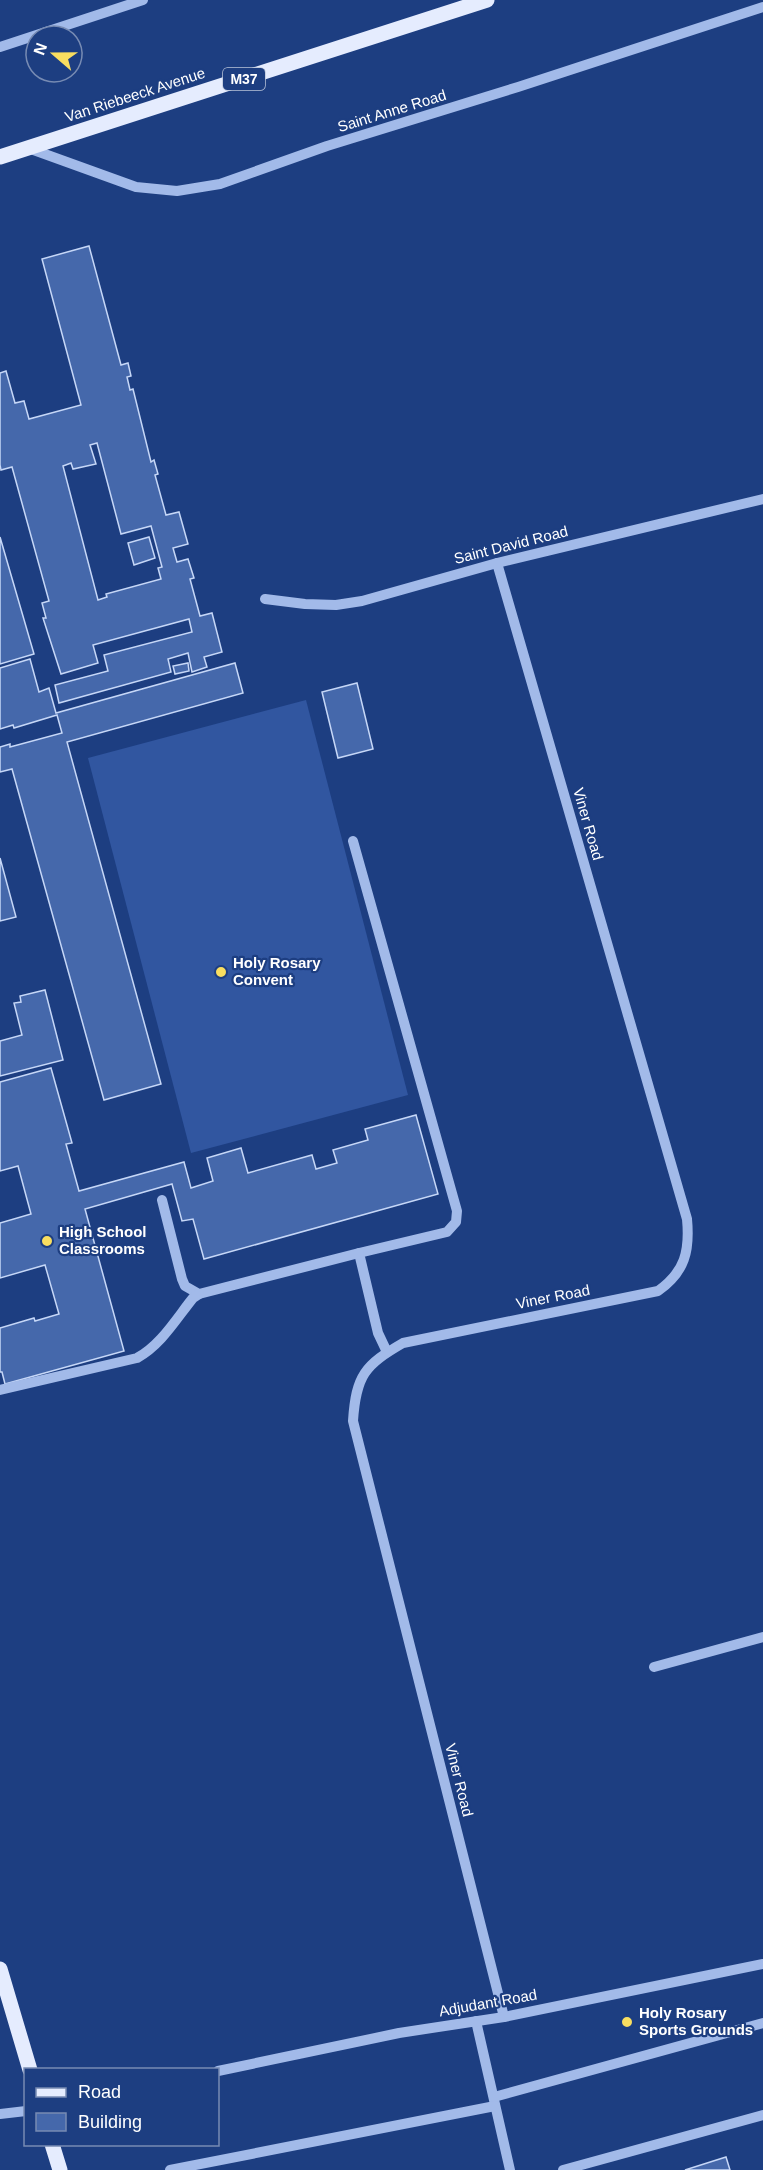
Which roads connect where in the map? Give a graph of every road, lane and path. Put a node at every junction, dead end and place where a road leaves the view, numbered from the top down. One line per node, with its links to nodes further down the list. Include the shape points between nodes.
1 (143, 0): 4 (street)
2 (487, 0): 5 (main road, Van Riebeeck Avenue / M37)
3 (763, 7): 5 (street, Saint Anne Road, via 220,184 177,191 136,187)
4 (0, 47)
5 (28, 148): 6 (main road, Van Riebeeck Avenue / M37)
6 (0, 157)
7 (763, 499): 8 (street, Saint David Road)
8 (497, 563): 9 (street, Saint David Road, via 362,601 305,604); 14 (street, Viner Road, via 687,1219 690,1242 672,1281 658,1291 403,1343)
9 (265, 598)
10 (353, 841): 12 (street, via 458,1211 456,1222 447,1232)
11 (162, 1200): 13 (street, via 182,1279 185,1286)
12 (359, 1253): 13 (street); 14 (street, via 378,1333)
13 (199, 1293): 15 (street, via 148,1352 137,1358)
14 (387, 1352): 20 (street, Viner Road, via 363,1376 353,1420)
15 (0, 1390)
16 (763, 1637): 17 (street)
17 (654, 1667)
18 (763, 1964): 20 (street, Adjudant Road)
19 (0, 1969): 23 (main road)
20 (504, 2017): 21 (street, Adjudant Road)
21 (476, 2022): 24 (street, Adjudant Road, via 399,2033); 25 (street)
22 (763, 2023): 25 (street)
23 (29, 2068)
24 (219, 2071)
25 (494, 2101): 31 (street); 32 (street)
26 (24, 2111): 27 (street)
27 (0, 2114)
28 (763, 2115): 33 (street)
29 (52, 2146): 30 (main road)
30 (60, 2170)
31 (170, 2170)
32 (510, 2170)
33 (563, 2170)

